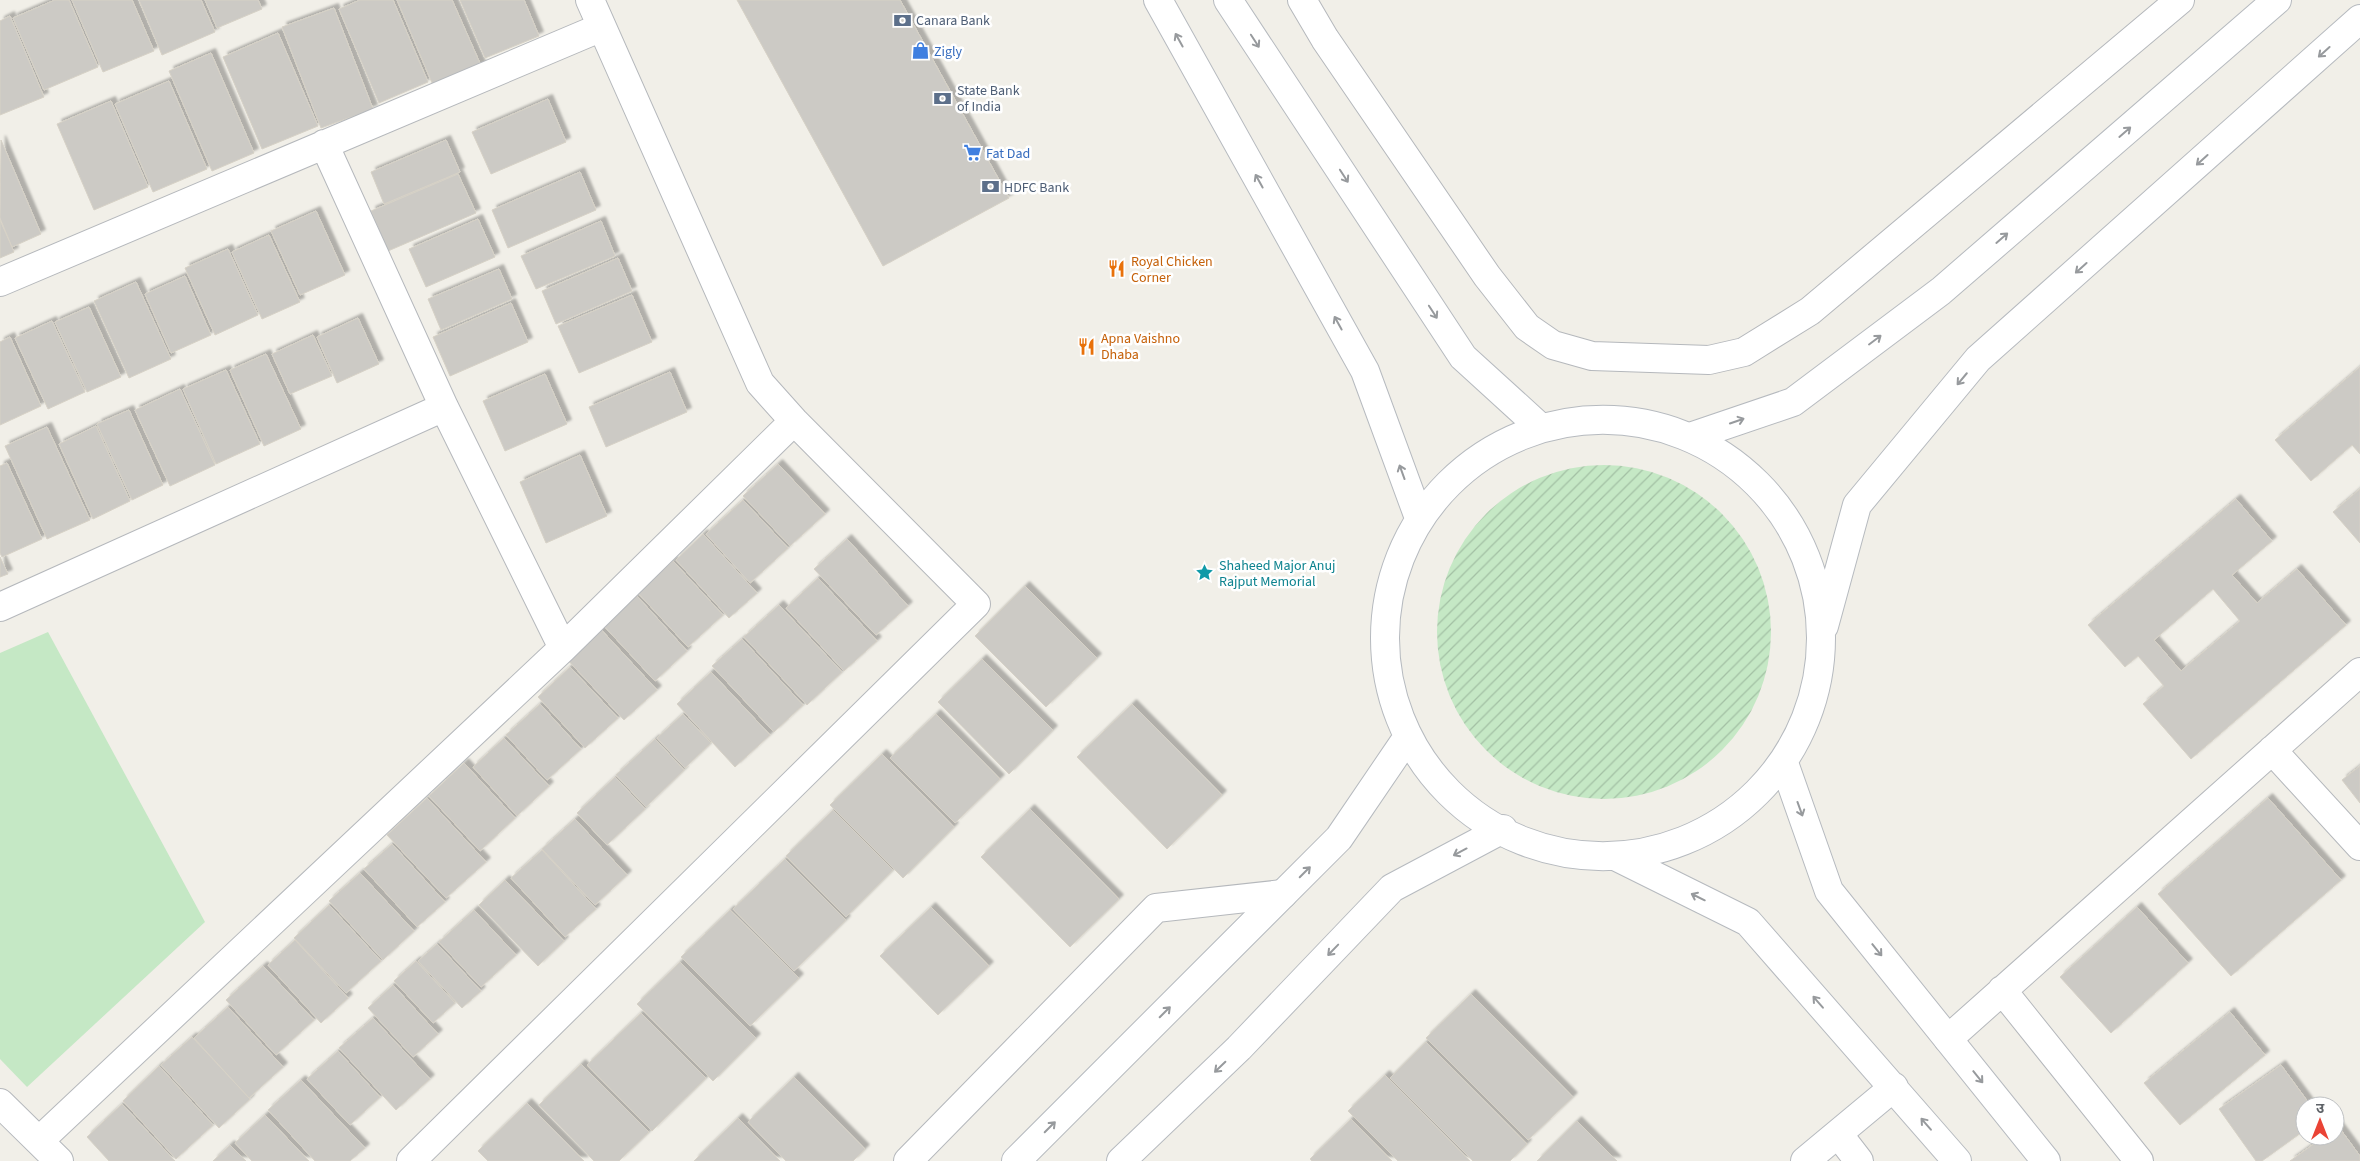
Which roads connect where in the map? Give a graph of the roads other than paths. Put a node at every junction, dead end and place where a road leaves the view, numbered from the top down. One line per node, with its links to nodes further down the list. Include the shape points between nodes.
1 (590, 0): 8 (street)
2 (1158, 0): 15 (street, one-way to 2, via 1365,372)
3 (1228, 0): 13 (street, one-way to 13, via 1463,357)
4 (1302, 0): 5 (street, via 1325,39 1487,276 1527,327 1554,345 1592,356 1709,360 1744,352 1810,311)
5 (2180, 0)
6 (2277, 0): 14 (street, one-way to 6, via 1792,402 1941,291)
7 (2360, 20): 17 (street, one-way to 17, via 1978,359 1857,505)
8 (602, 26): 9 (street); 12 (street, via 760,383)
9 (324, 144): 10 (street); 11 (street)
10 (0, 282)
11 (444, 407): 16 (street); 18 (street)
12 (794, 421): 18 (street); 34 (street, via 976,604)
13 (1541, 428): 14 (street, via 1585,420 1625,420 1658,426); 15 (street, via 1471,463)
14 (1690, 437): 17 (street, via 1759,484 1807,555)
15 (1420, 518): 20 (street, via 1394,569 1384,620 1385,666 1392,702)
16 (0, 607)
17 (1823, 630): 22 (street, via 1821,669 1810,712)
18 (563, 648): 32 (street)
19 (2360, 672): 21 (street)
20 (1407, 738): 23 (street, via 1464,808); 26 (street, one-way to 20, via 1339,838)
21 (2272, 750): 24 (street); 27 (street)
22 (1784, 763): 25 (street, via 1735,814 1690,840); 28 (street, one-way to 28, via 1829,890)
23 (1503, 829): 25 (street, via 1538,847); 37 (street, one-way to 37, via 1392,888 1239,1048)
24 (2360, 846)
25 (1617, 857): 29 (street, one-way to 25, via 1748,922)
26 (1282, 894): 35 (street, via 1156,908); 36 (street, one-way to 26)
27 (2002, 990): 28 (street); 42 (street)
28 (1948, 1039): 41 (street, one-way to 41)
29 (1894, 1087): 31 (street); 40 (street, one-way to 29)
30 (0, 1103): 32 (street)
31 (1838, 1135): 38 (street); 39 (street)
32 (39, 1141): 33 (street)
33 (60, 1161)
34 (411, 1161)
35 (908, 1161)
36 (1016, 1161)
37 (1121, 1161)
38 (1805, 1161)
39 (1860, 1161)
40 (1957, 1161)
41 (2046, 1161)
42 (2139, 1161)

